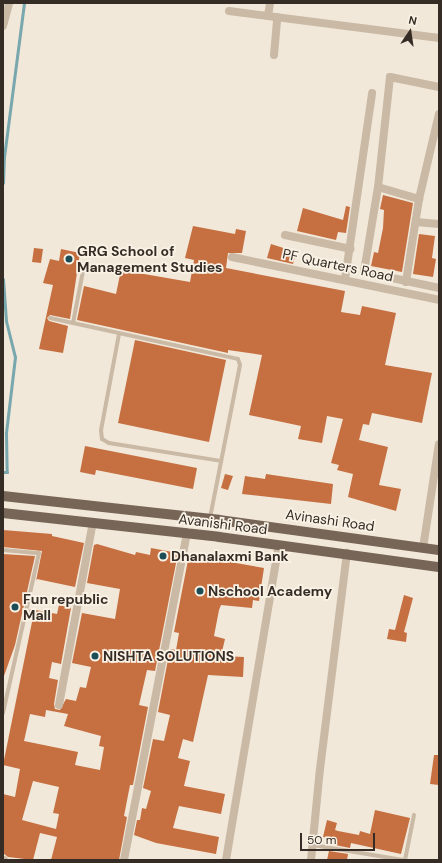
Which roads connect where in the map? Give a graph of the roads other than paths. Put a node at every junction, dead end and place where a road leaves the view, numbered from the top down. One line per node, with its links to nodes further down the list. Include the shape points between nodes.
1 (8, 3): 6 (street)
2 (270, 3): 4 (street)
3 (229, 11): 4 (street)
4 (268, 16): 5 (street)
5 (277, 17): 7 (street); 8 (street)
6 (3, 26)
7 (439, 38)
8 (274, 55)
9 (439, 87): 12 (street, via 390,78)
10 (372, 93): 17 (street)
11 (439, 114): 13 (street)
12 (378, 187): 13 (street); 21 (street, via 364,272)
13 (419, 199): 14 (street)
14 (416, 222): 15 (street); 21 (street)
15 (439, 224)
16 (284, 235): 17 (street)
17 (350, 249): 20 (street)
18 (232, 257): 20 (street, PF Quarters Road)
19 (84, 266): 25 (lane)
20 (344, 279): 23 (street, PF Quarters Road)
21 (406, 282): 22 (street)
22 (439, 288)
23 (439, 300)
24 (50, 318): 25 (lane)
25 (73, 323): 26 (lane)
26 (119, 334): 28 (lane, via 230,355 238,359 240,365); 28 (lane, via 102,439 109,443)
27 (439, 444): 35 (street)
28 (221, 461): 31 (lane)
29 (3, 496): 31 (main road, Avinashi Road)
30 (3, 513): 32 (main road, Avanishi Road)
31 (210, 519): 35 (main road, Avinashi Road)
32 (94, 522): 33 (main road, Avanishi Road); 40 (street)
33 (187, 534): 34 (main road, Avanishi Road); 44 (street)
34 (279, 544): 38 (main road, Avanishi Road); 45 (street)
35 (423, 548): 37 (main road, Avinashi Road)
36 (3, 550): 41 (lane, via 39,553)
37 (439, 550)
38 (347, 553): 39 (main road, Avanishi Road); 43 (street)
39 (439, 567)
40 (59, 705)
41 (3, 714)
42 (414, 815): 47 (lane)
43 (313, 845): 46 (street); 47 (lane)
44 (124, 860)
45 (226, 860)
46 (311, 860)
47 (404, 860)

